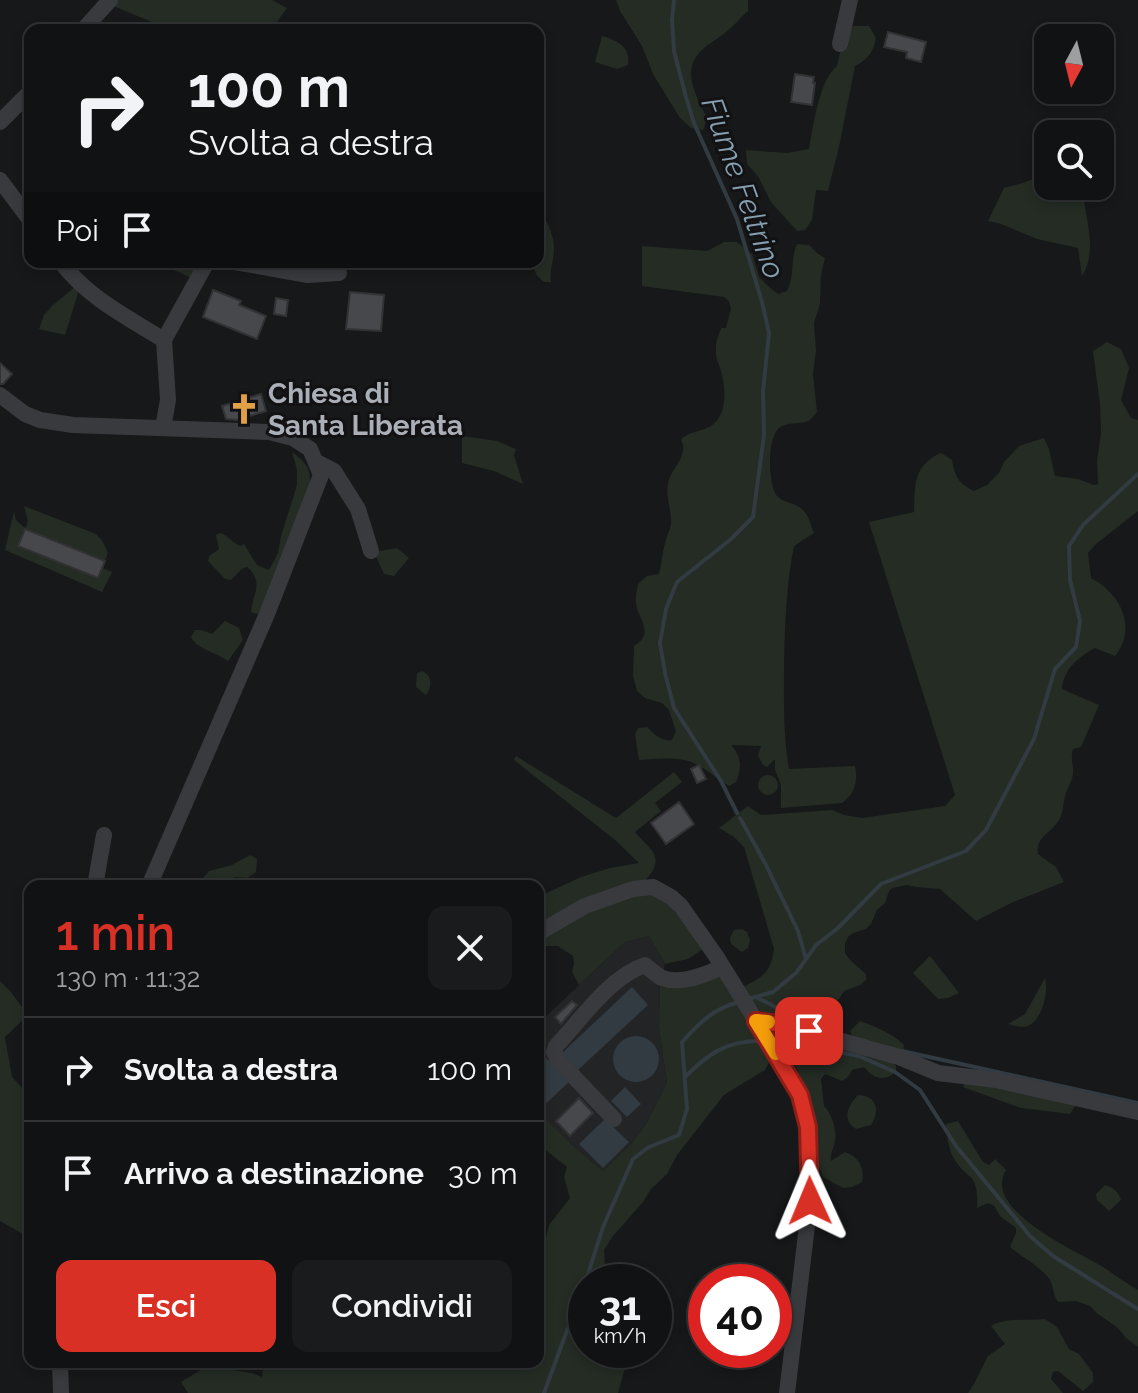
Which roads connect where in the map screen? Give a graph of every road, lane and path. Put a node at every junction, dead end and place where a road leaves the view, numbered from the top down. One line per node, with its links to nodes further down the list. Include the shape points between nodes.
1 (110, 0): 3 (street)
2 (850, 0): 4 (street)
3 (88, 24)
4 (840, 44)
5 (24, 98): 6 (street)
6 (0, 122)
7 (0, 180): 8 (street)
8 (24, 212)
9 (66, 268): 13 (street, via 96,298)
10 (204, 268): 13 (street)
11 (269, 268): 12 (street, via 308,275)
12 (339, 273)
13 (164, 340): 15 (street, via 168,400)
14 (0, 395): 15 (street, via 40,420)
15 (163, 428): 16 (street, via 269,432 293,438 310,449)
16 (315, 461): 17 (street, via 334,471 358,509); 20 (street, via 321,475 267,614)
17 (371, 551)
18 (104, 835): 19 (street)
19 (96, 880)
20 (152, 880)
21 (544, 930): 22 (street, via 585,906 653,887 681,906)
22 (722, 967): 23 (street); 25 (street, via 686,979 662,978 645,965 633,969 556,1046 558,1060)
23 (756, 1021): 24 (street, via 886,1053 938,1073 996,1080); 28 (street, via 800,1095 808,1127 810,1201)
24 (1138, 1112)
25 (614, 1119)
26 (60, 1368): 27 (street)
27 (61, 1393)
28 (787, 1393)

